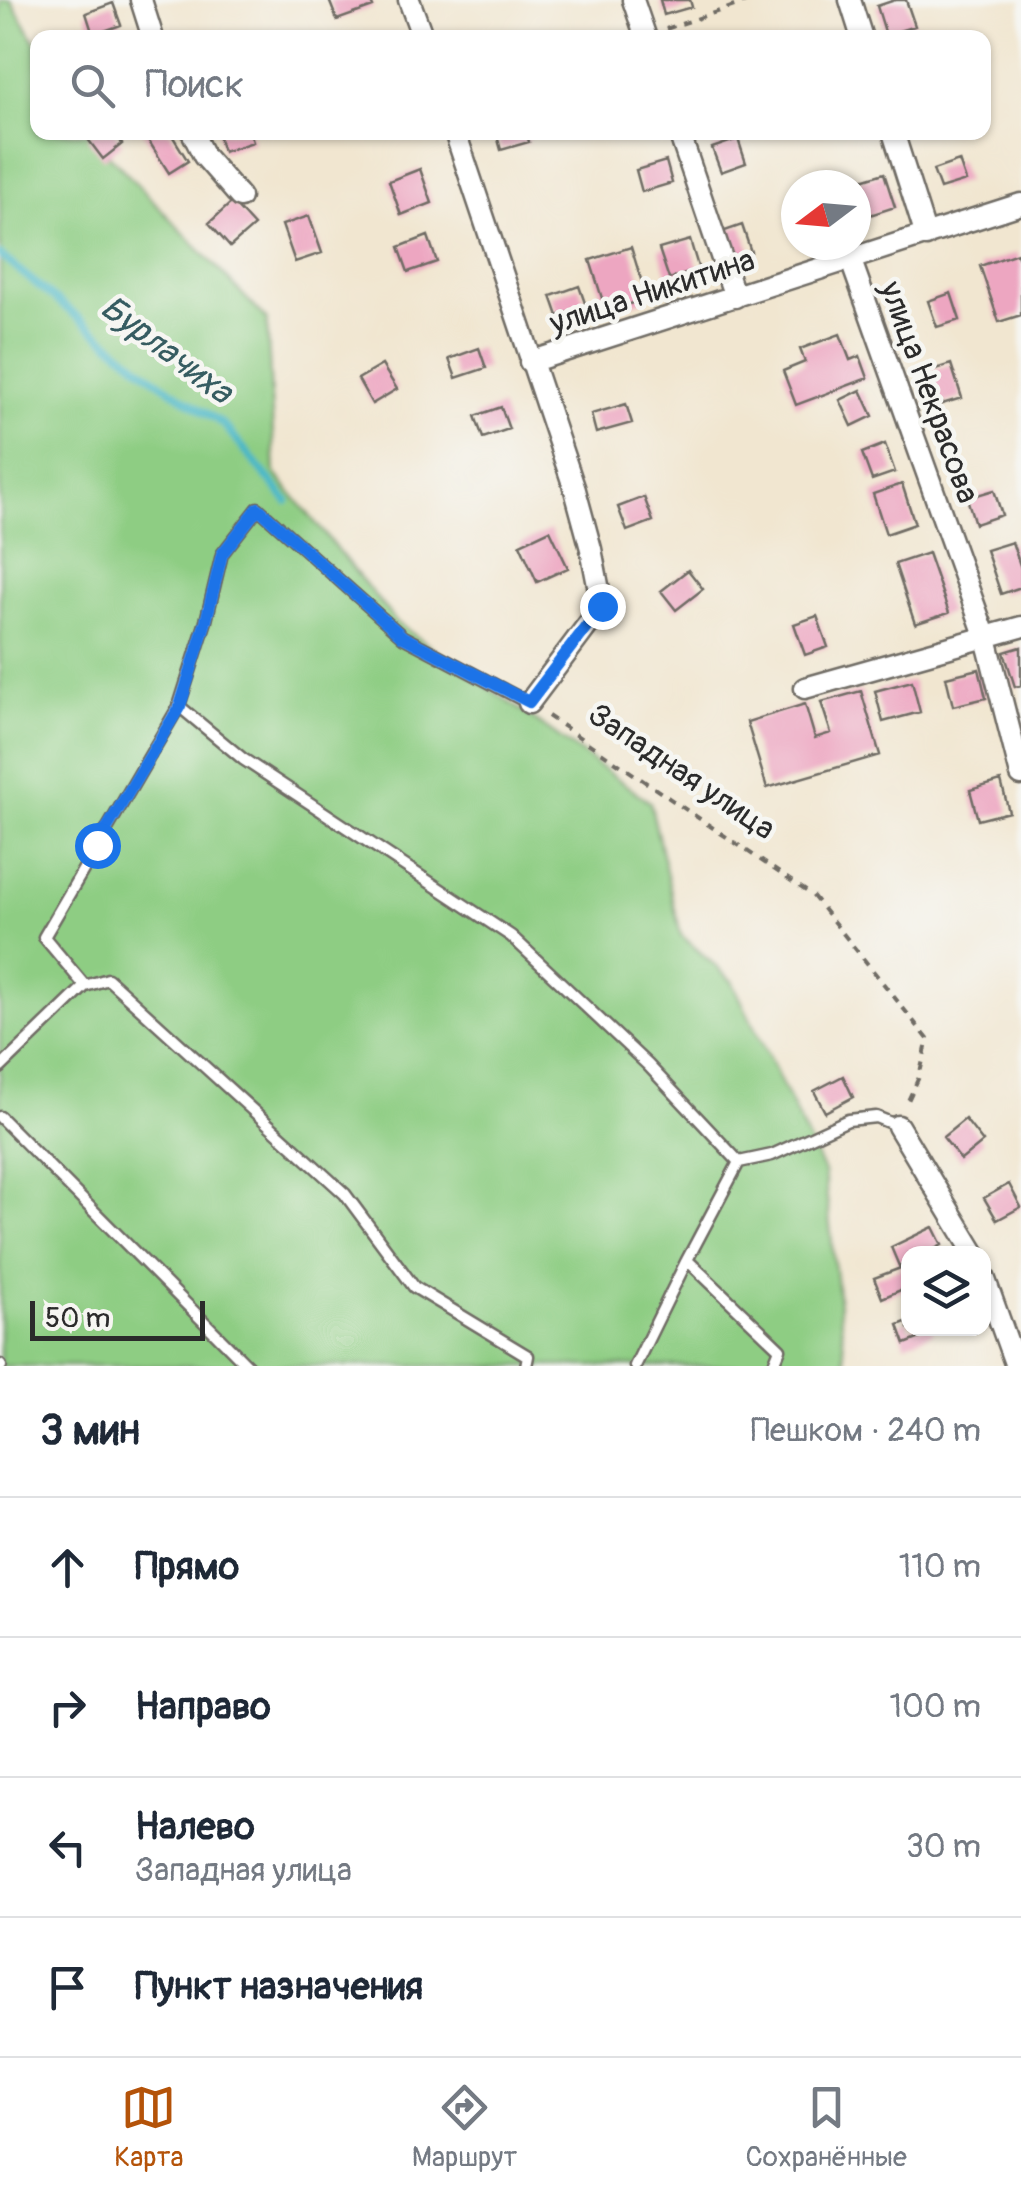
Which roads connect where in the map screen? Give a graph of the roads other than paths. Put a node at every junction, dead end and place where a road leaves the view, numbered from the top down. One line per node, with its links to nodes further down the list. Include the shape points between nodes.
1 (140, 0): 5 (street)
2 (409, 0): 6 (street)
3 (632, 0): 7 (street)
4 (850, 0): 8 (street)
5 (151, 30)
6 (419, 30)
7 (643, 30)
8 (859, 30)
9 (196, 140): 13 (street)
10 (458, 140): 20 (street)
11 (682, 140): 19 (street)
12 (895, 140): 15 (street, улица Некрасова)
13 (240, 197)
14 (1021, 204): 15 (street, улица Никитина)
15 (926, 236): 16 (street, улица Никитина)
16 (871, 252)
17 (844, 260): 19 (street, улица Никитина)
18 (851, 260): 22 (street, улица Некрасова)
19 (736, 298): 20 (street, улица Никитина)
20 (530, 362): 24 (street, via 574,490 602,606)
21 (1021, 626): 22 (street)
22 (986, 638): 23 (street); 26 (street, улица Некрасова)
23 (805, 688)
24 (529, 702): 25 (lane, via 403,637 258,508 222,554)
25 (180, 706): 27 (lane, via 44,937); 31 (lane, via 244,759 512,936)
26 (1021, 776)
27 (85, 986): 28 (lane); 36 (lane, via 108,979 345,1194 414,1287 528,1356)
28 (0, 1068)
29 (0, 1117): 35 (lane)
30 (898, 1126): 31 (lane, via 876,1117 848,1120 772,1156); 32 (street)
31 (739, 1162): 33 (lane)
32 (970, 1246)
33 (687, 1260): 37 (lane); 38 (lane, via 780,1349)
34 (991, 1296): 39 (street)
35 (248, 1366)
36 (526, 1366)
37 (635, 1366)
38 (773, 1366)
39 (1016, 1366)

